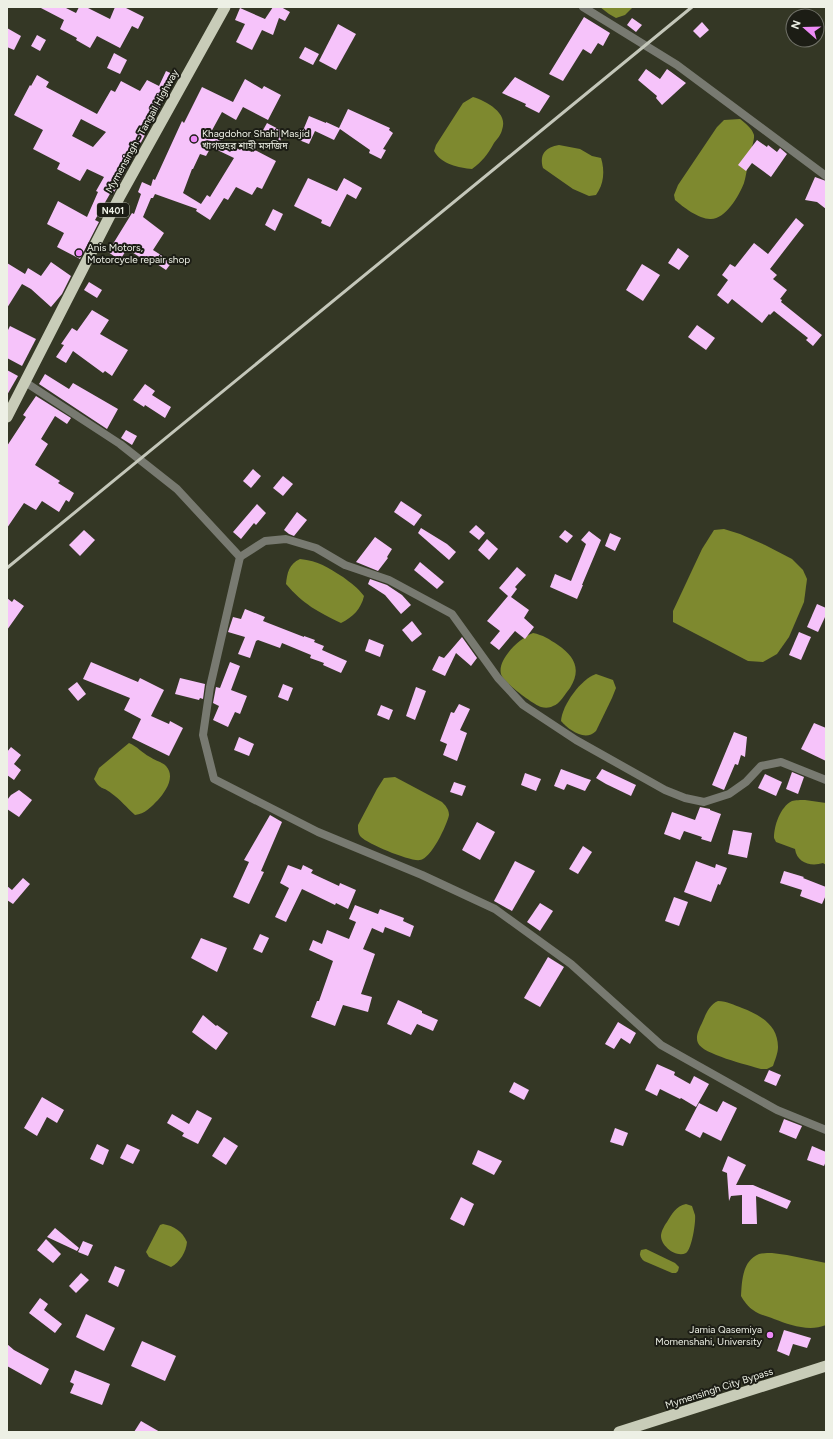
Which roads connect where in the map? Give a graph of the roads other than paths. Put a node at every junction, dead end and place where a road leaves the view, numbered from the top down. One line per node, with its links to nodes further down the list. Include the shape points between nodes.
1 (224, 7): 4 (highway, Mymensingh - Tangail Highway / N401, via 120,196)
2 (583, 7): 3 (street, via 677,65)
3 (826, 176)
4 (25, 382): 5 (highway, Mymensingh - Tangail Highway / N401); 6 (street, via 120,444 178,488)
5 (7, 417)
6 (240, 557): 7 (street, via 265,541 286,539 316,548 345,565 389,580 445,610 452,614 498,678 523,705 576,740 665,790 685,798 704,802 729,794 746,782 761,766 781,762); 8 (street, via 210,687 203,735 214,779 318,832 422,875 495,909 572,964 661,1045 777,1110)
7 (826, 780)
8 (826, 1130)
9 (826, 1366): 10 (highway, Mymensingh City Bypass)
10 (619, 1432)

